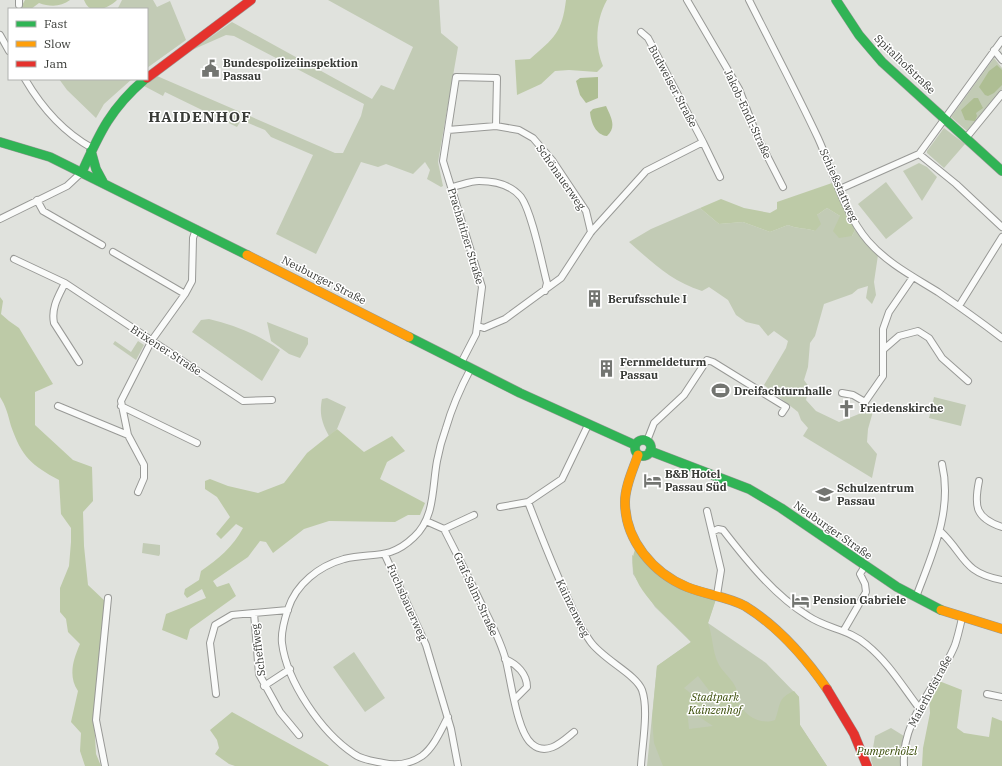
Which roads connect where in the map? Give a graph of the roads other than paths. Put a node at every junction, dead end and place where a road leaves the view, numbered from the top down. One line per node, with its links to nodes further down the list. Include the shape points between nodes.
1 (251, 0): 11 (street)
2 (687, 0): 28 (street, Jakob-Endl-Straße, via 738,89 757,136)
3 (749, 0): 29 (street, Schießstattweg, via 818,137)
4 (836, 0): 15 (street, Spitalhofstraße, via 878,58)
5 (641, 32): 20 (street, Budweiser Straße, via 648,38)
6 (0, 35): 8 (street)
7 (1002, 40): 9 (street)
8 (8, 49)
9 (994, 50): 10 (street); 15 (street)
10 (1002, 60)
11 (148, 77)
12 (26, 80): 21 (street, via 56,121 68,133)
13 (144, 80): 21 (street, via 117,104 99,131)
14 (1002, 94): 18 (street)
15 (944, 118): 18 (street, Spitalhofstraße); 22 (street)
16 (496, 126): 17 (street); 17 (street, Prachatitzer Straße, via 497,78 456,77); 34 (street, Schönauerweg, via 519,130 533,138 552,160 586,212)
17 (448, 130): 27 (street, Prachatitzer Straße, via 443,161)
18 (966, 138): 23 (street, Spitalhofstraße)
19 (0, 142): 24 (street, Neuburger Straße, via 50,157)
20 (703, 142): 25 (street, Budweiser Straße); 34 (street, via 646,171)
21 (92, 149): 24 (street); 26 (street, via 96,169)
22 (919, 154): 29 (street); 32 (street)
23 (1002, 171)
24 (82, 172): 26 (street, Neuburger Straße); 30 (street, via 67,186)
25 (720, 177)
26 (103, 182): 33 (street, Neuburger Straße)
27 (452, 187): 41 (street, via 478,181 495,182 512,188 521,198 531,222 547,283); 44 (street, Prachatitzer Straße, via 482,287)
28 (783, 187)
29 (840, 189): 39 (street, Schießstattweg, via 848,210 868,240 880,253)
30 (37, 200): 31 (street); 36 (street, via 43,211)
31 (0, 219)
32 (1002, 227)
33 (196, 229): 42 (street, via 193,238 192,281); 51 (street, Neuburger Straße)
34 (591, 232): 41 (street, via 561,278)
35 (1002, 237): 43 (street)
36 (102, 245)
37 (113, 252): 42 (street)
38 (14, 258): 40 (street, Brixener Straße)
39 (912, 277): 43 (street, Schießstattweg); 49 (street, via 889,312 883,329)
40 (65, 283): 48 (street, Brixener Straße); 50 (street, via 53,307 52,316)
41 (545, 291): 44 (street, via 506,319 484,328)
42 (185, 294): 48 (street)
43 (959, 306): 47 (street, Schießstattweg)
44 (478, 326): 51 (street, Prachatitzer Straße)
45 (918, 331): 46 (street); 49 (street, via 899,336); 53 (street, via 929,338 942,358)
46 (928, 334)
47 (1002, 338)
48 (152, 340): 55 (street, Brixener Straße, via 243,401); 57 (street, via 121,401)
49 (884, 350): 54 (street, via 883,376 865,402 853,395)
50 (79, 362)
51 (461, 363): 52 (street, Neuburger Straße)
52 (471, 368): 59 (street, Neuburger Straße); 73 (street, Fuchsbauerweg, via 446,428 437,461 430,512)
53 (968, 381)
54 (842, 393)
55 (272, 400)
56 (58, 406): 60 (street)
57 (122, 406): 60 (street); 62 (street)
58 (782, 413): 61 (street, via 786,407 707,360 684,395 654,423)
59 (588, 425): 63 (street, Neuburger Straße); 69 (street, via 562,479)
60 (128, 435): 68 (street, via 144,465 144,478)
61 (647, 441): 63 (street, via 640,440); 64 (street)
62 (197, 443)
63 (635, 445): 65 (street)
64 (650, 451): 65 (street, via 646,455); 79 (street, Neuburger Straße, via 761,495)
65 (638, 455): 81 (street, via 625,503 628,522 637,545 653,566 668,578)
66 (942, 464): 76 (street, via 945,481 944,512)
67 (979, 481): 74 (street, via 975,500 980,514 993,524)
68 (138, 492)
69 (528, 502): 70 (street); 102 (street, Kainzenweg, via 554,569 584,631 597,650 637,680 642,691 645,707)
70 (500, 507)
71 (707, 511): 77 (street)
72 (474, 515): 75 (street)
73 (426, 521): 75 (street); 78 (street, Fuchsbauerweg, via 413,538)
74 (1002, 526)
75 (444, 529): 89 (street, Graf-Salm-Straße, via 489,619)
76 (940, 531): 80 (street, via 964,562 974,570); 82 (street)
77 (712, 532): 81 (street, via 721,570); 88 (street, via 723,530 758,572 798,609 818,622)
78 (385, 555): 84 (street, via 344,559 324,567 295,592); 97 (street, Fuchsbauerweg, via 426,646)
79 (865, 566): 82 (street, Neuburger Straße); 88 (street, via 860,574 866,592)
80 (1002, 580)
81 (717, 595): 103 (street, via 743,606 765,620 797,648 818,674 860,743)
82 (916, 597): 86 (street, Neuburger Straße)
83 (108, 598): 100 (street, via 96,720)
84 (288, 610): 85 (street); 90 (street, via 282,642)
85 (254, 613): 91 (street, Scheffweg, via 259,674); 92 (street, via 232,615 215,625 210,643)
86 (962, 618): 87 (street, Neuburger Straße); 96 (street, Maierhofstraße, via 954,645)
87 (1002, 629)
88 (844, 630): 96 (street, via 874,651)
89 (505, 659): 95 (street, Graf-Salm-Straße); 95 (street, via 515,663 527,680 524,693)
90 (290, 669): 91 (street, Scheffweg); 97 (street, via 301,694 331,734 354,754 368,760 392,765 405,764 422,756)
91 (264, 686): 99 (street, Scheffweg, via 280,712)
92 (216, 694)
93 (988, 694): 94 (street)
94 (1002, 697)
95 (515, 699): 98 (street, Graf-Salm-Straße, via 519,719 532,745 541,749 553,748)
96 (919, 708): 104 (street, Maierhofstraße, via 904,744)
97 (448, 717): 101 (street, Fuchsbauerweg)
98 (574, 732)
99 (299, 735)
100 (105, 766)
101 (458, 766)
102 (641, 766)
103 (867, 766)
104 (904, 766)

